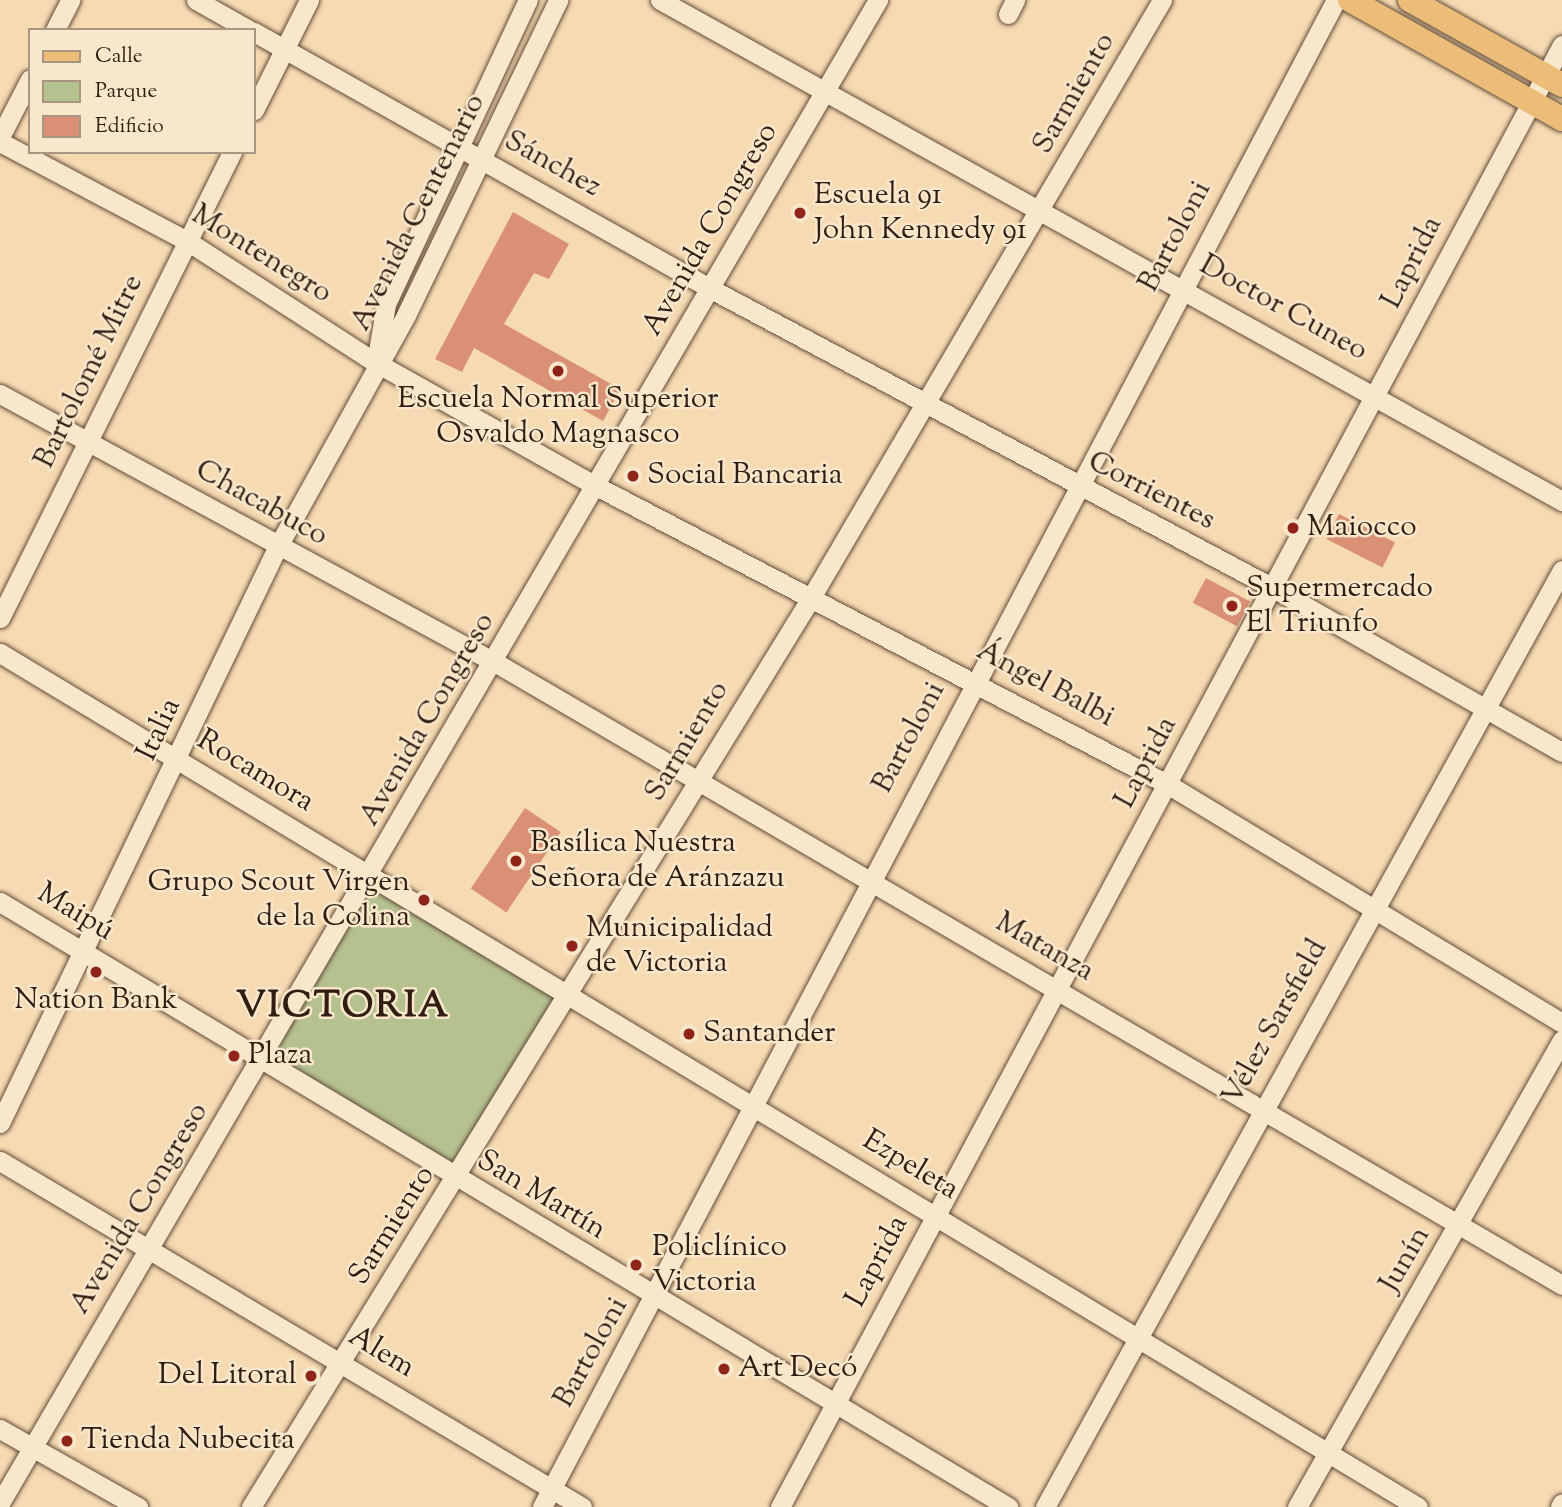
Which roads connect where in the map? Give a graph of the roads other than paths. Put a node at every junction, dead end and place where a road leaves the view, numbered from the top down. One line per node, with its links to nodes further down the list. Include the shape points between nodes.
1 (71, 0): 12 (street)
2 (196, 0): 13 (street)
3 (309, 0): 16 (street)
4 (528, 0): 24 (street, Avenida Centenario)
5 (558, 0): 26 (street, Avenida Centenario)
6 (660, 0): 19 (street, Doctor Cuneo)
7 (878, 0): 19 (street, Avenida Congreso)
8 (1162, 0): 27 (street, Sarmiento)
9 (1336, 0): 29 (street, Bartoloni)
10 (1350, 0): 20 (main road)
11 (1410, 0): 17 (main road)
12 (56, 28)
13 (245, 28)
14 (256, 33): 16 (street, Sánchez)
15 (1562, 45): 17 (street, Laprida)
16 (284, 49): 21 (street); 24 (street, Sánchez)
17 (1553, 80): 20 (street, Laprida)
18 (28, 83): 23 (street)
19 (825, 92): 27 (street, Doctor Cuneo); 30 (street, Avenida Congreso)
20 (1530, 101): 22 (main road); 33 (street, Laprida)
21 (256, 106)
22 (1562, 119)
23 (0, 139): 28 (street, Montenegro)
24 (459, 147): 26 (street, Sánchez); 31 (street, Avenida Centenario, via 386,304)
25 (231, 154): 28 (street, Bartolomé Mitre)
26 (484, 160): 30 (street, Sánchez); 31 (street, Avenida Centenario)
27 (1044, 208): 29 (street, Doctor Cuneo); 34 (street, Sarmiento)
28 (187, 241): 31 (street, Montenegro); 35 (street, Bartolomé Mitre)
29 (1183, 288): 33 (street, Doctor Cuneo); 37 (street, Bartoloni)
30 (711, 289): 34 (street, Corrientes); 36 (street, Avenida Congreso)
31 (375, 362): 36 (street, Montenegro); 39 (street, Italia)
32 (0, 394): 35 (street, Chacabuco)
33 (1378, 397): 38 (street, Doctor Cuneo); 41 (street, Laprida)
34 (925, 405): 37 (street, Corrientes); 42 (street, Sarmiento)
35 (89, 443): 39 (street, Chacabuco); 43 (street, Bartolomé Mitre)
36 (596, 486): 42 (street, Ángel Balbi); 45 (street, Avenida Congreso)
37 (1074, 487): 41 (street, Corrientes); 46 (street, Bartoloni)
38 (1562, 501)
39 (277, 548): 45 (street, Chacabuco); 49 (street, Italia)
40 (1562, 570): 47 (street, Vélez Sarsfield)
41 (1275, 589): 47 (street, Corrientes); 51 (street, Laprida)
42 (809, 601): 46 (street, Ángel Balbi); 50 (street, Sarmiento)
43 (0, 618)
44 (0, 653): 49 (street, Rocamora)
45 (496, 663): 50 (street, Matanza); 52 (street, Avenida Congreso)
46 (974, 679): 51 (street, Ángel Balbi); 53 (street, Bartoloni)
47 (1487, 707): 48 (street, Corrientes); 55 (street, Vélez Sarsfield)
48 (1562, 752)
49 (179, 761): 52 (street, Rocamora); 56 (street, Italia)
50 (698, 781): 53 (street, Matanza); 58 (street, Sarmiento)
51 (1169, 785): 55 (street, Ángel Balbi); 57 (street, Laprida)
52 (371, 877): 58 (street, Ezpeleta); 61 (street, Avenida Congreso)
53 (869, 881): 57 (street, Matanza); 62 (street, Bartoloni)
54 (0, 902): 56 (street, Maipú)
55 (1374, 909): 59 (street, Ángel Balbi); 63 (street, Vélez Sarsfield)
56 (86, 954): 61 (street, Maipú); 64 (street, Italia)
57 (1058, 991): 63 (street, Matanza); 67 (street, Laprida)
58 (569, 996): 62 (street, Ezpeleta); 66 (street, Sarmiento)
59 (1562, 1023)
60 (1562, 1041): 68 (street, Junín)
61 (262, 1061): 66 (street, San Martín); 69 (street, Avenida Congreso)
62 (753, 1107): 67 (street, Ezpeleta); 71 (street, Bartoloni)
63 (1262, 1110): 68 (street, Matanza); 72 (street, Vélez Sarsfield)
64 (0, 1123)
65 (0, 1161): 69 (street, Alem)
66 (457, 1180): 71 (street, San Martín); 73 (street, Sarmiento)
67 (936, 1217): 72 (street, Ezpeleta); 74 (street, Laprida)
68 (1460, 1225): 70 (street, Matanza); 77 (street, Junín)
69 (150, 1250): 73 (street, Alem); 76 (street, Avenida Congreso)
70 (1562, 1284)
71 (656, 1300): 74 (street, San Martín); 78 (street, Bartoloni)
72 (1138, 1338): 77 (street, Ezpeleta); 86 (street, Vélez Sarsfield)
73 (341, 1364): 78 (street, Alem); 81 (street, Sarmiento)
74 (835, 1405): 84 (street, Laprida); 85 (street, San Martín)
75 (0, 1429): 76 (street)
76 (33, 1447): 79 (street, Avenida Congreso); 80 (street)
77 (1328, 1453): 87 (street, Junín); 88 (street, Ezpeleta)
78 (552, 1489): 82 (street, Bartoloni); 83 (street, Alem)
79 (0, 1503)
80 (138, 1507)
81 (251, 1507)
82 (542, 1507)
83 (582, 1507)
84 (780, 1507)
85 (1007, 1507)
86 (1045, 1507)
87 (1297, 1507)
88 (1418, 1507)

